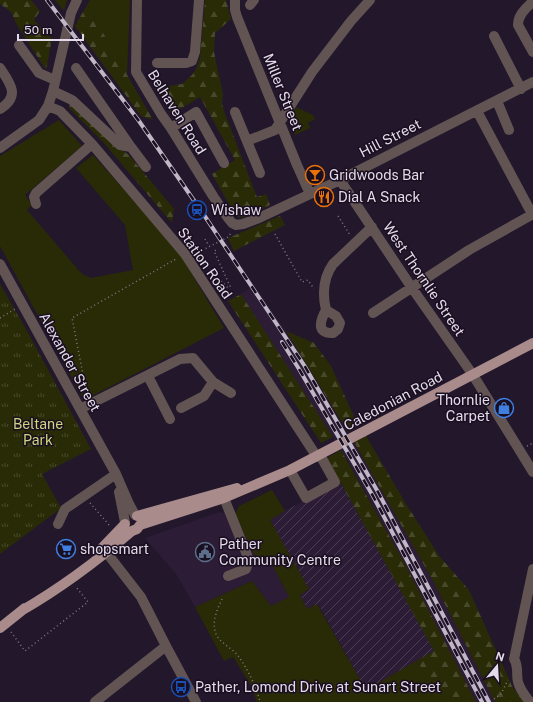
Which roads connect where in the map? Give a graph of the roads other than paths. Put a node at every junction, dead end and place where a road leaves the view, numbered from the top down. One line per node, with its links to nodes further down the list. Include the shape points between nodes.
1 (78, 0): 13 (street, via 71,13)
2 (137, 0): 23 (street, Belhaven Road, via 136,72)
3 (199, 0): 10 (street, via 192,61)
4 (235, 0): 22 (street, Miller Street, via 237,17)
5 (370, 0): 22 (street, via 312,72)
6 (533, 1): 9 (street, via 521,13 518,25)
7 (494, 36): 15 (street)
8 (19, 44): 13 (street, via 39,73)
9 (533, 52)
10 (157, 63)
11 (0, 68): 19 (street, via 12,87 9,102)
12 (76, 68): 27 (street)
13 (56, 80): 16 (street)
14 (533, 82): 15 (street, Hill Street)
15 (521, 89): 17 (street, Hill Street)
16 (53, 91): 18 (street); 27 (street, via 72,100 120,145)
17 (497, 100): 20 (street, Hill Street); 24 (street)
18 (48, 106): 26 (street, Station Road, via 60,111); 28 (street, via 38,120)
19 (0, 108)
20 (477, 111): 32 (street, Hill Street); 35 (street)
21 (235, 112): 25 (street)
22 (280, 122): 25 (street, via 275,130); 33 (street, Miller Street)
23 (171, 128): 29 (street, via 196,112); 36 (street, Belhaven Road, via 228,218)
24 (509, 130)
25 (247, 142): 31 (street)
26 (92, 144): 34 (street, via 36,193); 50 (street, Station Road, via 187,249)
27 (131, 147): 30 (street)
28 (0, 148)
29 (224, 163)
30 (146, 167)
31 (260, 173)
32 (340, 180): 33 (street, Hill Street); 37 (street, West Thornlie Street)
33 (310, 194): 36 (street, Hill Street, via 259,218)
34 (36, 204)
35 (533, 214): 39 (street, via 469,250)
36 (236, 225)
37 (372, 227): 39 (street, West Thornlie Street); 40 (street, via 328,271 324,281)
38 (0, 264): 47 (street, Alexander Street)
39 (412, 288): 41 (street); 43 (street, West Thornlie Street)
40 (326, 310)
41 (373, 313)
42 (533, 343): 43 (main road, Caledonian Road)
43 (473, 375): 50 (main road, Caledonian Road); 52 (street, West Thornlie Street)
44 (148, 376): 45 (street, via 180,359 193,358); 47 (street); 49 (street)
45 (213, 382): 46 (street); 48 (street, via 204,396)
46 (231, 393)
47 (84, 408): 53 (street, Alexander Street)
48 (181, 408)
49 (170, 419)
50 (318, 456): 51 (main road, Caledonian Road); 51 (street, Station Road, via 335,482 306,498)
51 (290, 470): 54 (main road, Caledonian Road)
52 (533, 472)
53 (116, 474): 56 (street, Alexander Street); 57 (street, via 65,509)
54 (264, 481): 55 (main road, Caledonian Road); 56 (main road, Caledonian Road, via 226,490)
55 (224, 498): 56 (main road, Caledonian Road); 60 (street, via 249,560 246,569)
56 (132, 522): 58 (main road, Caledonian Road); 58 (main road, Caledonian Road, via 116,534)
57 (58, 524)
58 (104, 551): 61 (main road, Caledonian Road); 61 (main road, Caledonian Road, via 55,591); 63 (street, via 142,597)
59 (533, 570): 66 (street, via 514,659 518,681)
60 (228, 576)
61 (21, 611): 62 (main road, Caledonian Road)
62 (2, 626)
63 (166, 646): 64 (street); 65 (street)
64 (96, 702)
65 (196, 702)
66 (530, 702)

